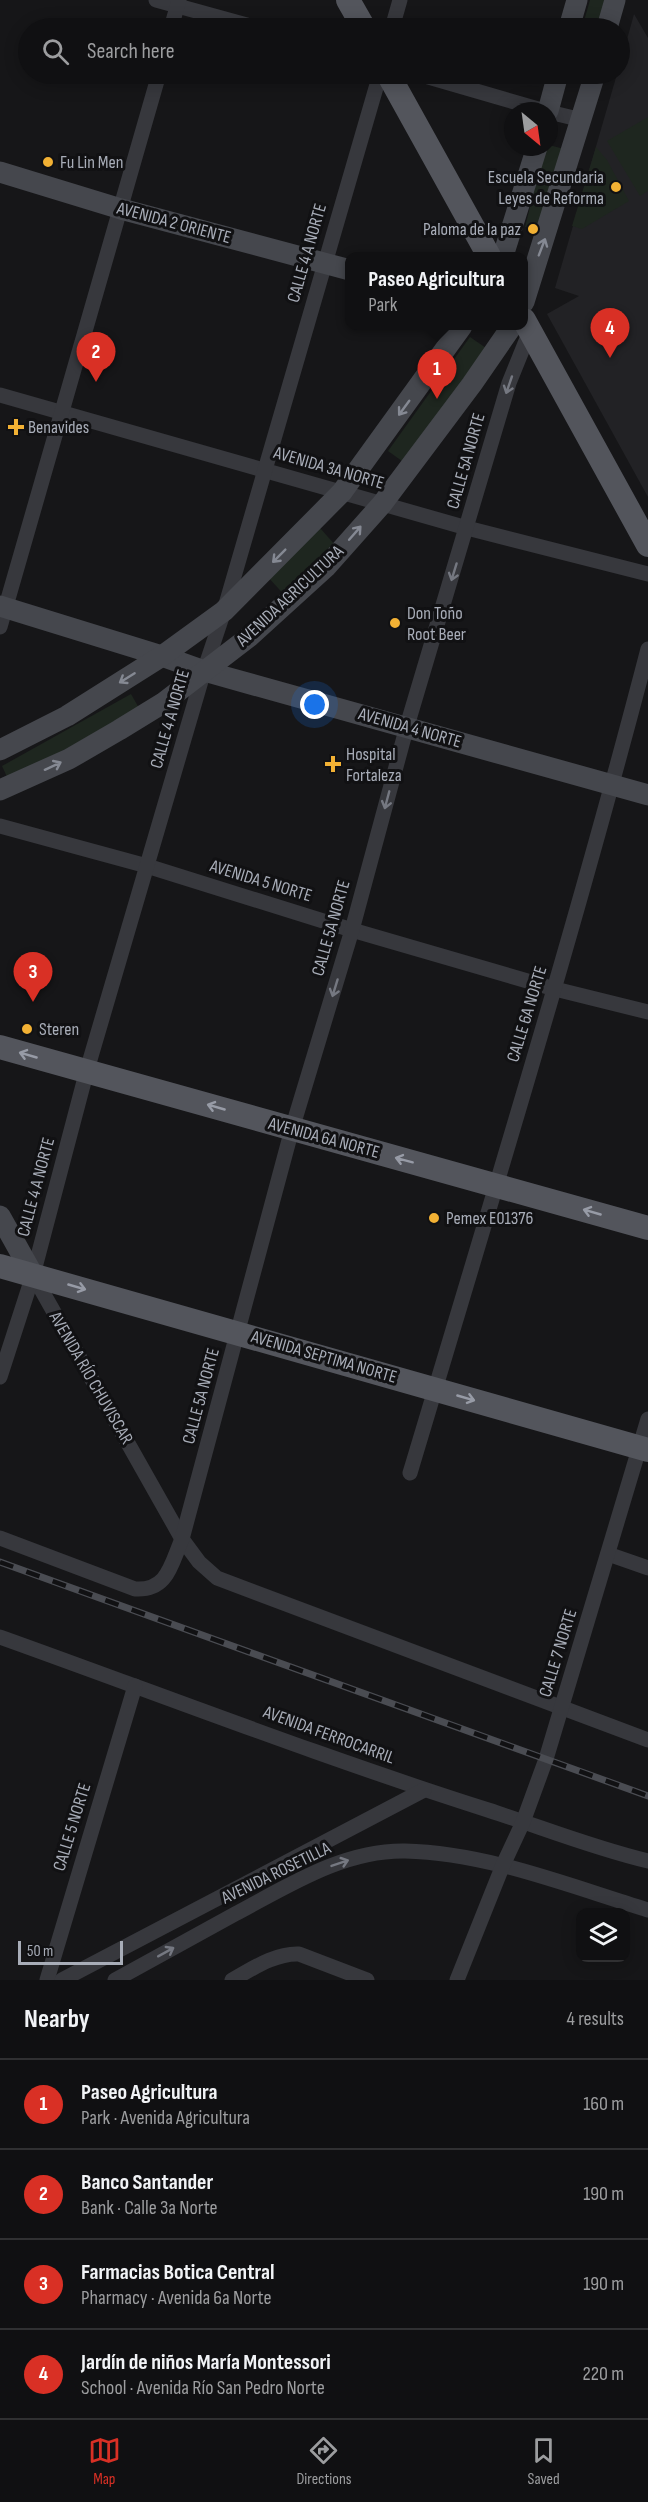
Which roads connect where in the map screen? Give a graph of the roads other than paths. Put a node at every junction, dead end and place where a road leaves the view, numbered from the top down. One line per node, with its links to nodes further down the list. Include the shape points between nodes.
1 (156, 0): 6 (street)
2 (348, 0): 9 (main road)
3 (400, 0): 10 (street)
4 (577, 0): 11 (main road)
5 (615, 0): 12 (main road)
6 (178, 3): 7 (street); 8 (street)
7 (174, 18)
8 (226, 18)
9 (358, 18)
10 (395, 18)
11 (572, 18)
12 (610, 18)
13 (156, 84): 25 (street)
14 (377, 84): 28 (street, CALLE 4 A NORTE)
15 (394, 84): 26 (main road)
16 (453, 84): 19 (street)
17 (555, 84): 20 (main road)
18 (592, 84): 22 (main road)
19 (516, 102)
20 (550, 102)
21 (558, 114): 22 (street)
22 (582, 120): 30 (main road, one-way to 22)
23 (534, 156): 27 (main road)
24 (0, 172): 25 (main road, AVENIDA 2 ORIENTE)
25 (121, 209): 28 (main road, AVENIDA 2 ORIENTE); 36 (street)
26 (487, 252)
27 (504, 252)
28 (324, 263): 29 (main road, AVENIDA 2 ORIENTE); 37 (street, CALLE 4 A NORTE)
29 (345, 269)
30 (528, 284)
31 (459, 330): 38 (main road, AVENIDA AGRICULTURA, one-way to 38)
32 (512, 330): 39 (main road, AVENIDA AGRICULTURA)
33 (514, 330): 40 (street, CALLE 5A NORTE, one-way to 40, via 509,383)
34 (516, 330): 41 (main road)
35 (0, 395): 36 (street, AVENIDA 3A NORTE)
36 (63, 413): 37 (street, AVENIDA 3A NORTE); 44 (street)
37 (264, 470): 38 (street, AVENIDA 3A NORTE); 43 (street, CALLE 4 A NORTE)
38 (342, 492): 39 (street, AVENIDA 3A NORTE); 43 (main road, AVENIDA AGRICULTURA, one-way to 43)
39 (382, 504): 40 (street, AVENIDA 3A NORTE); 47 (main road, AVENIDA AGRICULTURA, one-way to 39, via 249,637 326,567)
40 (467, 528): 42 (street, AVENIDA 3A NORTE); 48 (street, CALLE 5A NORTE, one-way to 48)
41 (648, 545)
42 (648, 574)
43 (224, 611): 46 (main road, AVENIDA AGRICULTURA); 47 (street, CALLE 4 A NORTE)
44 (2, 613): 46 (main road, AVENIDA 4 NORTE)
45 (648, 649): 50 (street, CALLE 6A NORTE)
46 (162, 656): 47 (main road, AVENIDA 4 NORTE); 49 (main road, AVENIDA AGRICULTURA, one-way to 49, via 67,716)
47 (204, 671): 48 (main road, AVENIDA 4 NORTE); 51 (main road, AVENIDA AGRICULTURA, one-way to 47, via 69,759 119,730); 54 (street, CALLE 4 A NORTE)
48 (407, 726): 50 (main road, AVENIDA 4 NORTE); 55 (street, CALLE 5A NORTE, one-way to 55)
49 (0, 750)
50 (613, 786): 52 (main road, AVENIDA 4 NORTE); 56 (street, CALLE 6A NORTE)
51 (0, 790)
52 (648, 795)
53 (0, 826): 54 (street, AVENIDA 5 NORTE)
54 (147, 866): 55 (street, AVENIDA 5 NORTE); 59 (street, CALLE 4 A NORTE)
55 (352, 930): 56 (street, AVENIDA 5 NORTE); 60 (street, CALLE 5A NORTE, one-way to 60)
56 (555, 989): 57 (street, AVENIDA 5 NORTE); 61 (street, CALLE 6A NORTE)
57 (648, 1012)
58 (0, 1047): 59 (main road, AVENIDA 6A NORTE, one-way to 58)
59 (87, 1070): 60 (main road, AVENIDA 6A NORTE, one-way to 59); 65 (street, CALLE 4 A NORTE)
60 (292, 1129): 61 (main road, AVENIDA 6A NORTE, one-way to 60); 66 (street, CALLE 5A NORTE)
61 (495, 1184): 63 (main road, AVENIDA 6A NORTE, one-way to 61); 68 (street, CALLE 6A NORTE)
62 (0, 1216): 65 (main road, AVENIDA RÍO CHUVISCAR)
63 (648, 1228)
64 (0, 1266): 65 (main road, AVENIDA SEPTIMA NORTE)
65 (33, 1275): 66 (main road, AVENIDA SEPTIMA NORTE, one-way to 66); 67 (street, CALLE 4 A NORTE); 73 (street, AVENIDA RÍO CHUVISCAR)
66 (239, 1333): 68 (main road, AVENIDA SEPTIMA NORTE); 73 (street, CALLE 5A NORTE)
67 (0, 1377)
68 (435, 1389): 70 (main road, AVENIDA SEPTIMA NORTE, one-way to 70); 71 (street, CALLE 6A NORTE)
69 (648, 1419): 70 (street, CALLE 7 NORTE)
70 (644, 1449): 74 (street, CALLE 7 NORTE)
71 (410, 1473)
72 (0, 1538): 73 (street, CALLE 5A NORTE, via 146,1590 160,1584)
73 (182, 1539): 78 (street, via 208,1571 231,1585)
74 (608, 1554): 75 (street); 78 (street, CALLE 7 NORTE)
75 (648, 1568)
76 (0, 1637): 77 (street, AVENIDA FERROCARRIL)
77 (135, 1686): 80 (street, AVENIDA FERROCARRIL); 87 (street, CALLE 5 NORTE)
78 (562, 1709): 79 (street); 81 (street, CALLE 7 NORTE)
79 (648, 1740)
80 (424, 1790): 81 (street, AVENIDA FERROCARRIL); 88 (street, AVENIDA ROSETILLA)
81 (524, 1822): 82 (street, AVENIDA FERROCARRIL); 83 (street, CALLE 7 NORTE)
82 (648, 1861)
83 (503, 1865): 84 (street); 89 (street, AVENIDA ROSETILLA, one-way to 83, via 303,1877 343,1861 403,1851); 91 (street, CALLE 7 NORTE)
84 (648, 1910)
85 (254, 1973): 86 (street, via 281,1956 299,1954); 90 (street)
86 (361, 1979)
87 (46, 1980)
88 (62, 1980)
89 (115, 1980)
90 (232, 1980)
91 (457, 1980)

